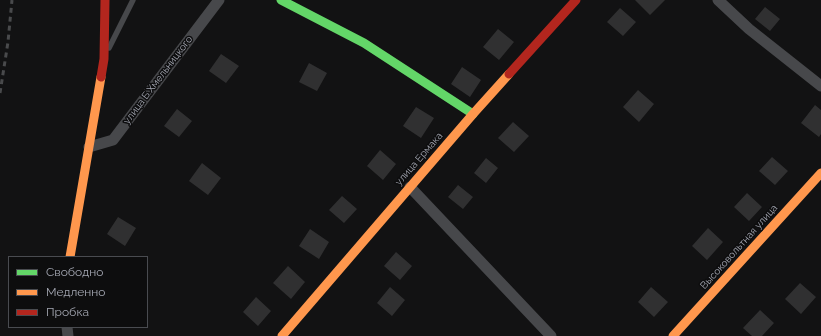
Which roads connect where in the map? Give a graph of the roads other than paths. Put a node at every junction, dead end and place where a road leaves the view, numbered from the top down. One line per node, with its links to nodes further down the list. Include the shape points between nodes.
1 (105, 0): 7 (street)
2 (133, 0): 7 (lane)
3 (219, 0): 10 (street, улица Б.Хмельницкого, via 113,140)
4 (281, 0): 9 (street, via 364,43)
5 (576, 0): 9 (street, улица Ермака)
6 (718, 0): 8 (street, via 749,29)
7 (104, 59): 10 (street)
8 (821, 86)
9 (473, 114): 12 (street, улица Ермака)
10 (89, 147): 13 (street)
11 (821, 173): 16 (street, Высоковольтная улица)
12 (410, 187): 14 (street, улица Ермака); 15 (street)
13 (70, 256)
14 (282, 336)
15 (550, 336)
16 (673, 336)

